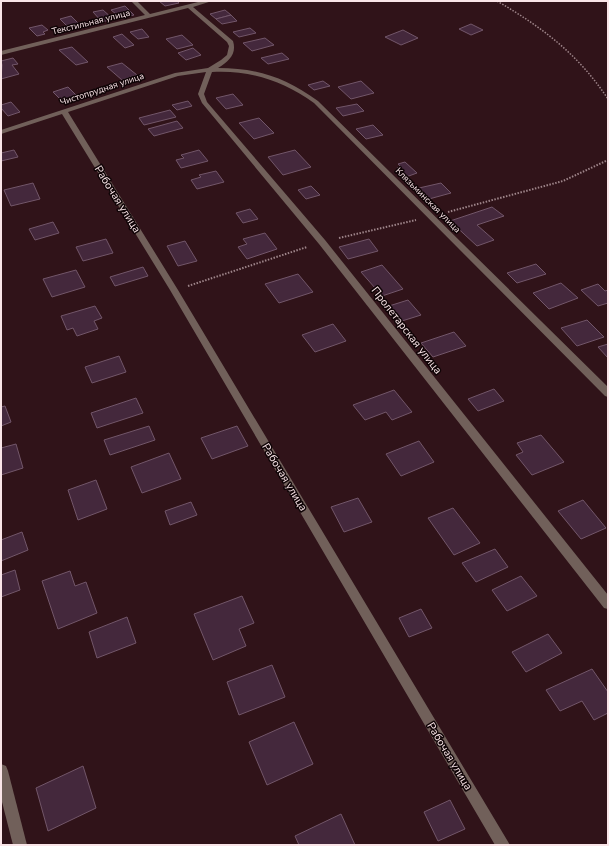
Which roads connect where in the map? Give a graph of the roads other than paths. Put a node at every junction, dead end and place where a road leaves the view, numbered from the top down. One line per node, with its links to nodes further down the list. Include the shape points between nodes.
1 (134, 1): 4 (street)
2 (209, 1): 3 (street, Текстильная улица)
3 (189, 6): 4 (street, Текстильная улица); 6 (street, via 230,40 233,48 232,53 224,61)
4 (150, 17): 5 (street, Текстильная улица)
5 (1, 54)
6 (210, 70): 7 (street, Чистопрудная улица, via 177,74); 9 (street, Клязьминская улица, via 254,72 284,81 316,102); 10 (street, Пролетарская улица, via 201,94 204,102 322,242)
7 (64, 111): 8 (street, Чистопрудная улица); 13 (street, Рабочая улица, via 174,290)
8 (1, 132)
9 (608, 392)
10 (608, 604)
11 (1, 771): 12 (street)
12 (20, 845)
13 (503, 845)

